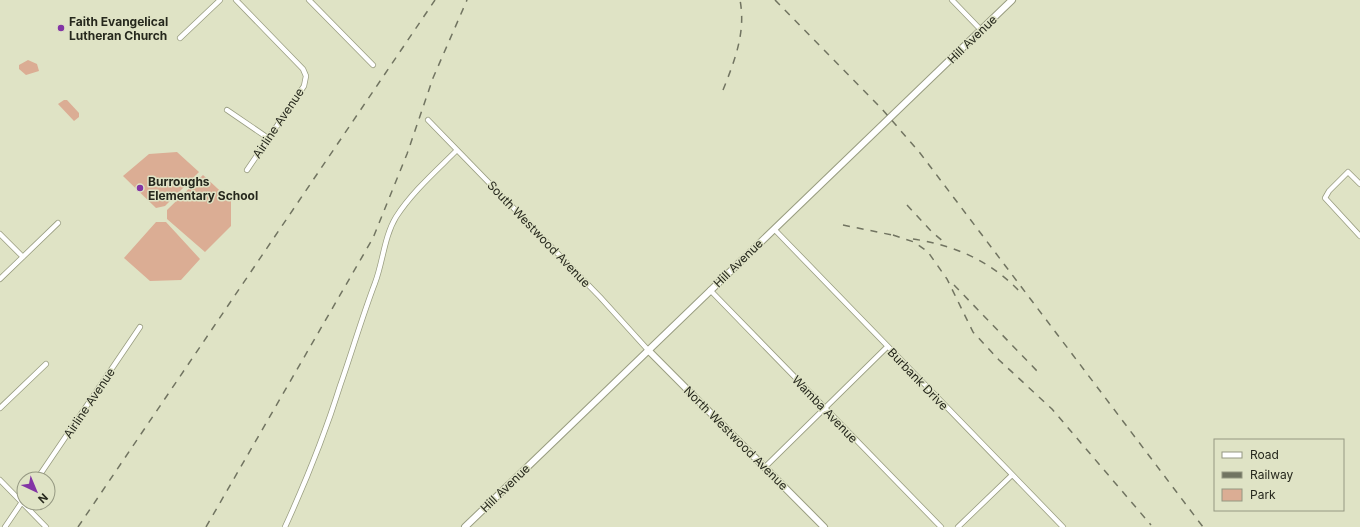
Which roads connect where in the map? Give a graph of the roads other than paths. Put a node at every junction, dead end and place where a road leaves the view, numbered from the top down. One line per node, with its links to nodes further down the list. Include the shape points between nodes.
1 (220, 0): 7 (street)
2 (236, 0): 11 (street, Airline Avenue, via 300,66 306,76 304,86)
3 (309, 0): 8 (street)
4 (952, 0): 6 (street)
5 (1012, 0): 6 (main road, Hill Avenue)
6 (981, 30): 16 (main road, Hill Avenue)
7 (180, 38)
8 (373, 65)
9 (226, 110): 11 (street)
10 (428, 120): 12 (street, South Westwood Avenue)
11 (268, 138): 13 (street, Airline Avenue)
12 (457, 150): 24 (street, South Westwood Avenue); 37 (street, via 408,200 395,218 338,394 307,478)
13 (247, 170)
14 (1360, 184): 18 (street, via 1348,172 1325,198)
15 (58, 223): 19 (street)
16 (774, 229): 21 (main road, Hill Avenue); 23 (street, Burbank Drive)
17 (0, 234): 19 (street)
18 (1360, 236)
19 (23, 257): 20 (street)
20 (0, 279)
21 (710, 290): 24 (main road, Hill Avenue); 27 (street, Wamba Avenue)
22 (140, 328): 29 (street, Airline Avenue)
23 (887, 347): 27 (street); 30 (street, Burbank Drive)
24 (648, 350): 28 (main road, North Westwood Avenue); 38 (main road, Hill Avenue)
25 (46, 364): 26 (street)
26 (0, 408)
27 (825, 409): 28 (street); 40 (street, Wamba Avenue)
28 (765, 467): 39 (main road, North Westwood Avenue)
29 (42, 471)
30 (1012, 475): 41 (street); 42 (street, Burbank Drive)
31 (0, 480): 32 (street)
32 (16, 494)
33 (16, 510): 35 (street)
34 (32, 511): 36 (street)
35 (5, 527)
36 (46, 527)
37 (285, 527)
38 (465, 527)
39 (824, 527)
40 (941, 527)
41 (958, 527)
42 (1063, 527)

